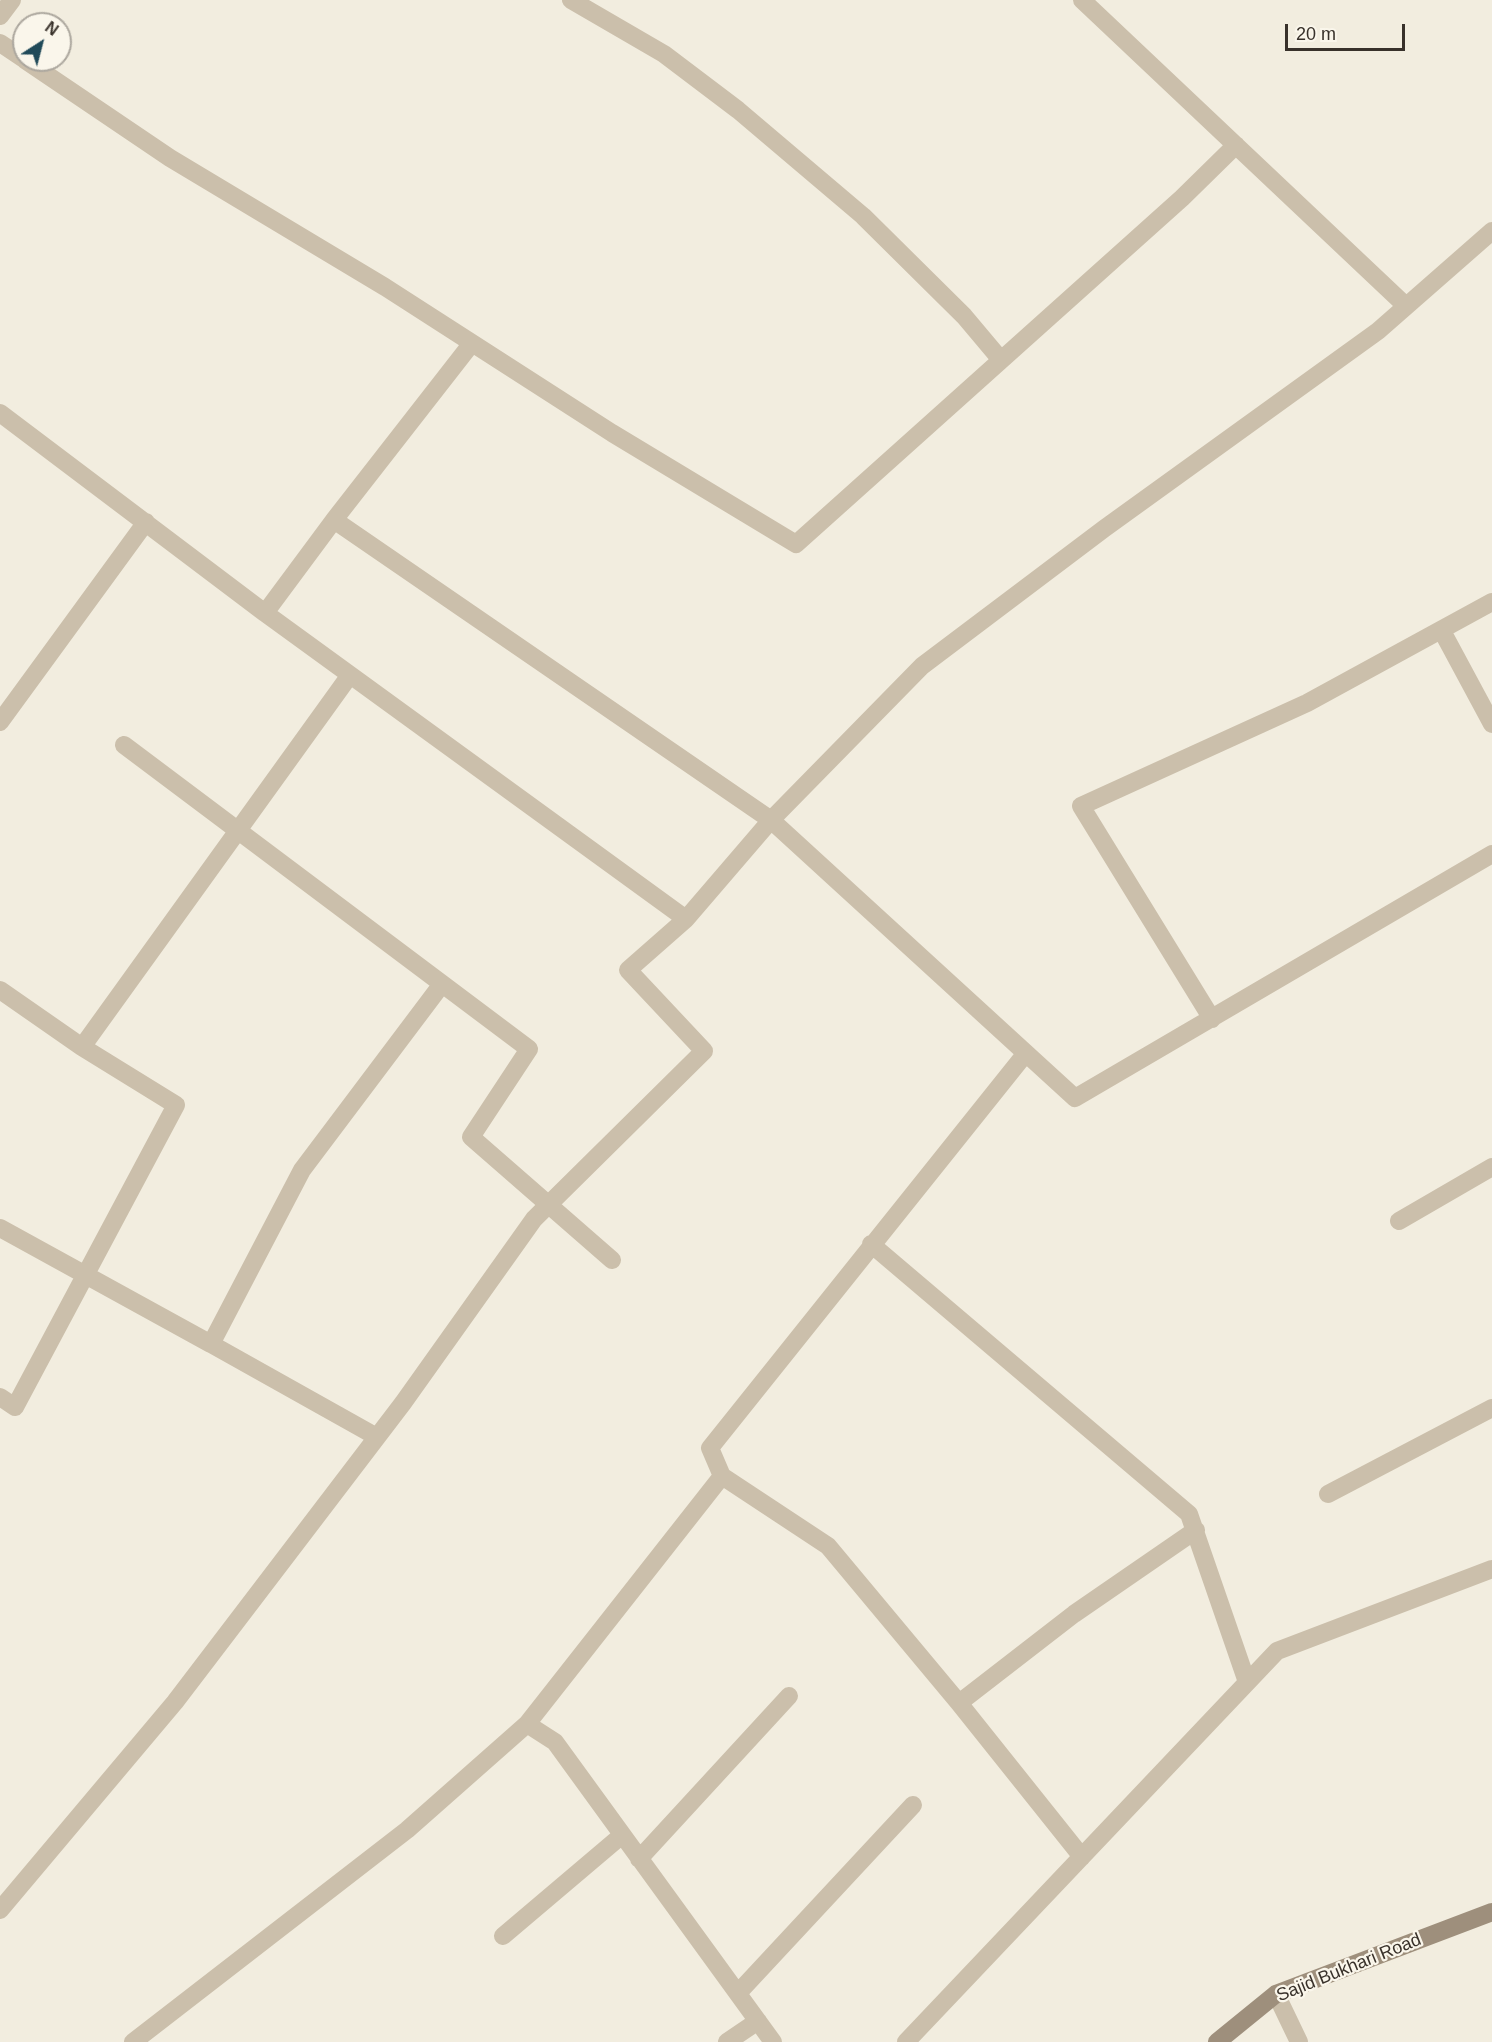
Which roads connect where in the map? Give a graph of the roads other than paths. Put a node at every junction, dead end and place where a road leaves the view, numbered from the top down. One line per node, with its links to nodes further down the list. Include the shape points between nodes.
1 (12, 0): 4 (street)
2 (571, 0): 10 (street, via 664,54 738,110 863,216 964,316)
3 (1082, 0): 6 (street)
4 (0, 16)
5 (42, 72): 9 (street, via 170,158)
6 (1236, 145): 8 (street); 10 (street)
7 (1492, 231): 8 (street)
8 (1406, 306): 21 (street, via 1378,331 922,666)
9 (472, 343): 10 (street, via 796,544); 12 (street)
10 (1001, 360)
11 (0, 413): 13 (street)
12 (334, 520): 15 (street); 21 (street)
13 (146, 522): 15 (street); 18 (street)
14 (1492, 603): 16 (street)
15 (265, 613): 17 (street)
16 (1442, 631): 19 (street); 27 (street, via 1307,703 1081,806)
17 (350, 675): 22 (street); 24 (street)
18 (0, 722)
19 (1492, 724)
20 (124, 745): 22 (street)
21 (771, 820): 24 (street); 29 (street)
22 (238, 831): 25 (street); 28 (street)
23 (1492, 854): 27 (street)
24 (686, 919): 31 (street, via 628,970 704,1051)
25 (442, 984): 31 (street, via 529,1048 471,1137); 37 (street, via 302,1170)
26 (0, 990): 28 (street)
27 (1212, 1019): 29 (street, via 1075,1098)
28 (82, 1047): 36 (street, via 176,1105)
29 (1026, 1053): 34 (street)
30 (1492, 1167): 32 (street)
31 (548, 1205): 35 (street); 40 (street)
32 (1400, 1221)
33 (0, 1228): 36 (street)
34 (871, 1244): 41 (street, via 710,1448); 43 (street, via 1189,1514)
35 (612, 1260)
36 (86, 1275): 37 (street); 38 (street, via 15,1407)
37 (211, 1344): 40 (street)
38 (0, 1397)
39 (1492, 1408): 42 (street)
40 (377, 1437): 53 (street, via 175,1702)
41 (722, 1476): 47 (street, via 828,1546); 48 (street)
42 (1328, 1494)
43 (1196, 1530): 45 (street); 47 (street, via 1074,1614)
44 (1492, 1569): 45 (street, via 1277,1651)
45 (1247, 1682): 51 (street)
46 (789, 1696): 52 (street)
47 (959, 1704): 51 (street)
48 (527, 1724): 50 (street, via 555,1742); 59 (street, via 407,1830)
49 (913, 1805): 56 (street)
50 (621, 1836): 52 (street); 55 (street)
51 (1082, 1857): 62 (street)
52 (639, 1860): 56 (street)
53 (0, 1910)
54 (1492, 1912): 57 (street, Sajid Bukhari Road)
55 (503, 1936)
56 (738, 1993): 58 (street)
57 (1276, 1994): 63 (street, Sajid Bukhari Road); 64 (street)
58 (758, 2021): 60 (street); 61 (street)
59 (134, 2042)
60 (727, 2042)
61 (773, 2042)
62 (906, 2042)
63 (1217, 2042)
64 (1299, 2042)

